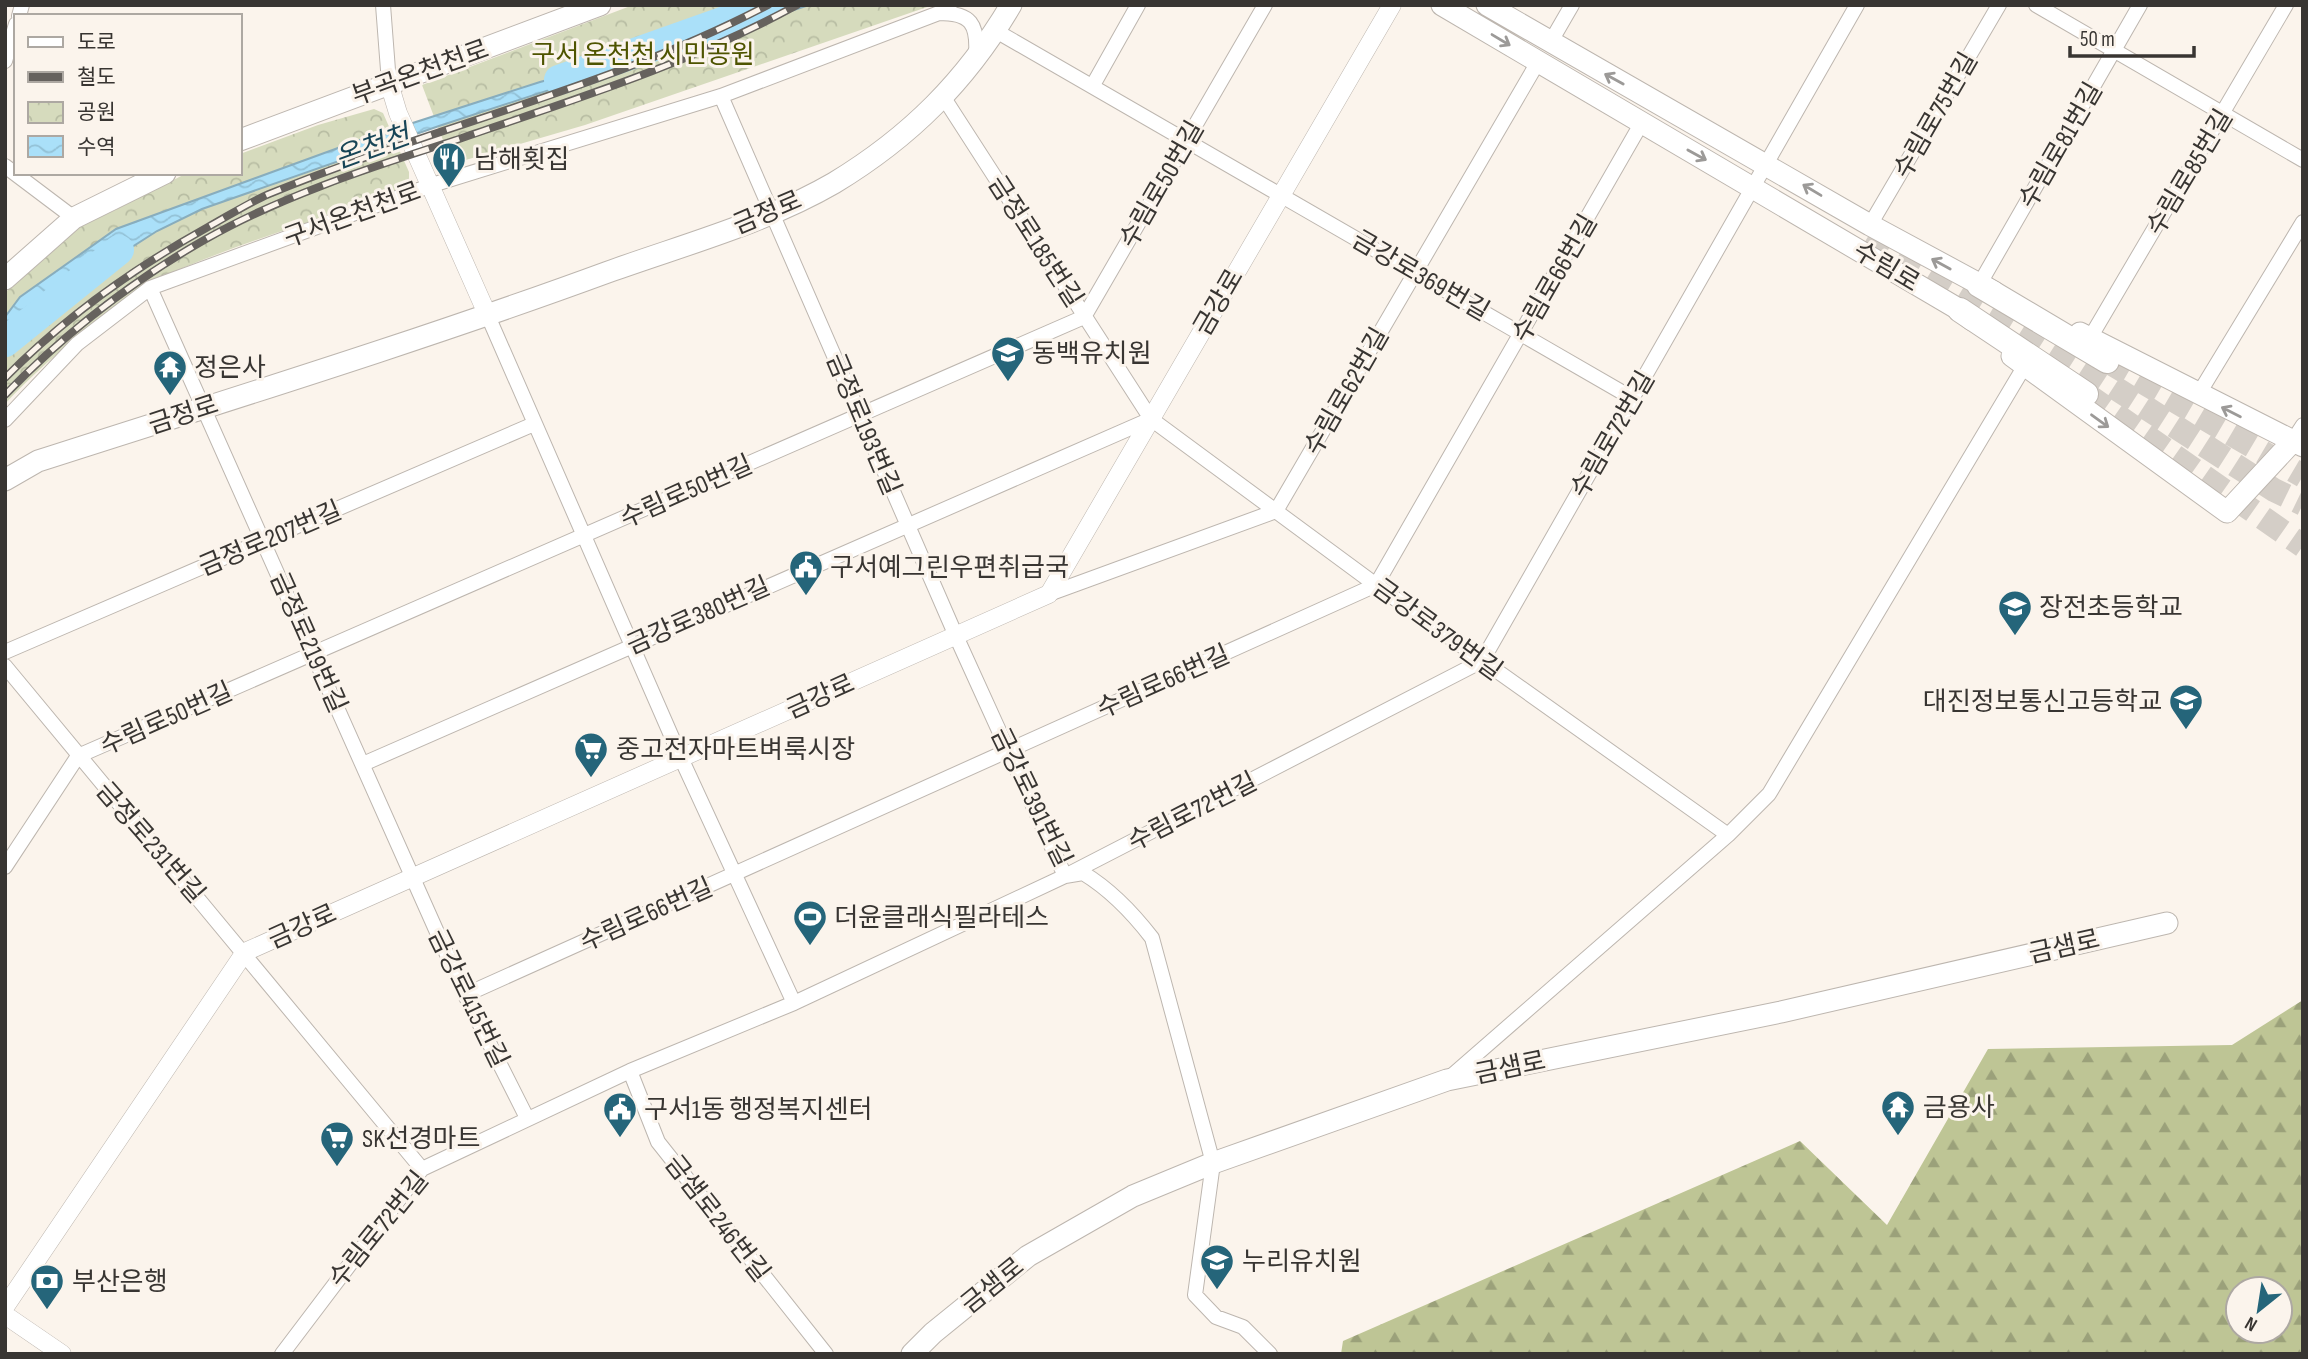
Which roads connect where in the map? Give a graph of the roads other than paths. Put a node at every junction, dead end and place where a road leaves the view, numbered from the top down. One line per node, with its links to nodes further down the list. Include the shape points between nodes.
1 (383, 5): 23 (street)
2 (600, 5): 23 (main road, 부곡온천천로)
3 (1011, 5): 17 (main road, 금정로)
4 (1138, 5): 24 (street)
5 (1265, 5): 30 (street, 수림로50번길)
6 (1392, 5): 37 (street, 금강로)
7 (1442, 5): 22 (main road, 수림로, one-way to 22)
8 (1487, 5): 18 (main road, 수림로)
9 (1572, 5): 18 (street)
10 (1857, 5): 32 (street, 수림로72번길)
11 (1999, 5): 41 (street, 수림로75번길)
12 (2036, 5): 19 (street)
13 (2140, 5): 19 (street, 수림로81번길)
14 (2286, 5): 27 (street, 수림로85번길)
15 (945, 9): 20 (street, 구서온천천로, via 971,22 978,37); 25 (street, 구서온천천로)
16 (14, 31): 21 (street)
17 (996, 31): 20 (main road, 금정로); 24 (street)
18 (1550, 43): 32 (main road, 수림로, one-way to 18)
19 (2114, 51): 27 (street); 44 (street, 수림로81번길)
20 (976, 60): 26 (main road, 금정로)
21 (5, 61)
22 (1538, 62): 28 (main road, 수림로); 42 (street, 수림로62번길)
23 (389, 83): 29 (main road, 부곡온천천로); 35 (street)
24 (1093, 85): 30 (street)
25 (721, 96): 35 (street, 구서온천천로); 38 (street, 금정로193번길)
26 (944, 98): 38 (main road, 금정로, via 833,183); 48 (street, 금정로185번길)
27 (2223, 114): 31 (street); 50 (street, 수림로85번길)
28 (1641, 124): 36 (main road, 수림로, one-way to 36); 49 (street, 수림로66번길)
29 (242, 139)
30 (1187, 140): 37 (street); 48 (street, 수림로50번길)
31 (2303, 160)
32 (1766, 165): 36 (street, 수림로72번길); 41 (main road, 수림로, one-way to 32)
33 (17, 175): 39 (street)
34 (162, 175): 39 (main road)
35 (430, 180): 45 (street, 구서온천천로); 47 (street)
36 (1754, 186): 46 (main road, 수림로); 55 (street, 수림로72번길)
37 (1282, 194): 42 (street, 금강로369번길); 59 (street, 금강로)
38 (773, 212): 47 (main road, 금정로); 57 (street, 금정로193번길)
39 (75, 218): 43 (main road)
40 (2303, 222): 54 (street)
41 (1870, 225): 44 (main road, 수림로, one-way to 41)
42 (1416, 271): 49 (street, 금강로369번길); 65 (street, 수림로62번길)
43 (5, 279)
44 (1979, 285): 50 (main road, 수림로); 51 (highway)
45 (150, 288): 56 (street, 금정로219번길); 58 (street, 구서온천천로, via 77,344)
46 (1960, 310): 52 (highway)
47 (488, 316): 56 (main road, 금정로); 60 (street)
48 (1084, 317): 57 (street, 수림로50번길); 59 (street, 금정로185번길)
49 (1522, 334): 55 (street, 금강로369번길); 69 (street, 수림로66번길)
50 (2090, 338): 54 (main road, 수림로)
51 (2108, 361)
52 (2032, 365): 53 (highway); 61 (main road, 수림로, one-way to 61, via 2227,512); 81 (street, via 1769,794)
53 (2086, 394)
54 (2197, 395): 61 (main road, 수림로, one-way to 54)
55 (1632, 398): 75 (street, 수림로72번길)
56 (205, 407): 62 (main road, 금정로); 68 (street, 금정로219번길)
57 (860, 415): 66 (street, 금정로193번길); 67 (street, 수림로50번길)
58 (5, 419)
59 (1151, 419): 65 (street, 금강로379번길); 66 (street, 금강로380번길); 70 (street, 금강로)
60 (534, 424): 67 (street); 68 (street, 금정로207번길)
61 (2299, 438)
62 (37, 461): 63 (main road, 금정로); 64 (main road, 금정로)
63 (5, 465)
64 (5, 480)
65 (1276, 511): 69 (street, 금강로379번길); 70 (street)
66 (907, 523): 71 (street, 금정로193번길); 72 (street, 금강로380번길)
67 (584, 535): 72 (street); 74 (street, 수림로50번길)
68 (264, 540): 73 (street, 금정로207번길); 74 (street, 금정로219번길)
69 (1376, 585): 75 (street, 금강로379번길); 77 (street, 수림로66번길)
70 (1049, 594): 71 (street, 금강로)
71 (956, 636): 77 (street, 금강로391번길); 79 (street, 금강로)
72 (632, 645): 79 (street); 80 (street, 금강로380번길)
73 (5, 652)
74 (314, 653): 78 (street, 수림로50번길); 80 (street, 금정로219번길)
75 (1482, 661): 81 (street, 금강로379번길); 84 (street, 수림로72번길)
76 (5, 666): 78 (street, 금정로231번길)
77 (1009, 750): 83 (street, 수림로66번길); 84 (street, 금강로391번길)
78 (78, 756): 82 (street, 수림로50번길); 87 (street, 금정로231번길)
79 (681, 758): 83 (street); 85 (street, 금강로)
80 (363, 764): 85 (street, 금정로219번길)
81 (1728, 835): 91 (street)
82 (5, 867)
83 (733, 874): 88 (street, 수림로66번길); 89 (street)
84 (1065, 876): 89 (street, 수림로72번길); 93 (street, 금강로391번길, via 1083,873 1104,886 1152,938)
85 (412, 877): 87 (street, 금강로); 88 (street, 금강로415번길)
86 (2167, 923): 91 (main road, 금샘로, via 1781,1012)
87 (245, 952): 94 (street, 금정로231번길); 95 (street, 금강로)
88 (465, 995): 92 (street, 금강로415번길)
89 (794, 1003): 90 (street, 수림로72번길)
90 (630, 1071): 92 (street, 수림로72번길); 99 (street, 금샘로246번길, via 658,1142)
91 (1447, 1080): 93 (main road, 금샘로)
92 (527, 1118): 94 (street, 수림로72번길)
93 (1213, 1163): 100 (main road, 금샘로, via 1133,1196 1028,1256); 101 (street, via 1195,1295 1216,1317 1243,1327)
94 (422, 1169): 98 (street, 수림로72번길)
95 (5, 1307)
96 (5, 1315): 97 (street)
97 (62, 1354)
98 (282, 1354)
99 (826, 1354)
100 (912, 1354)
101 (1269, 1354)

